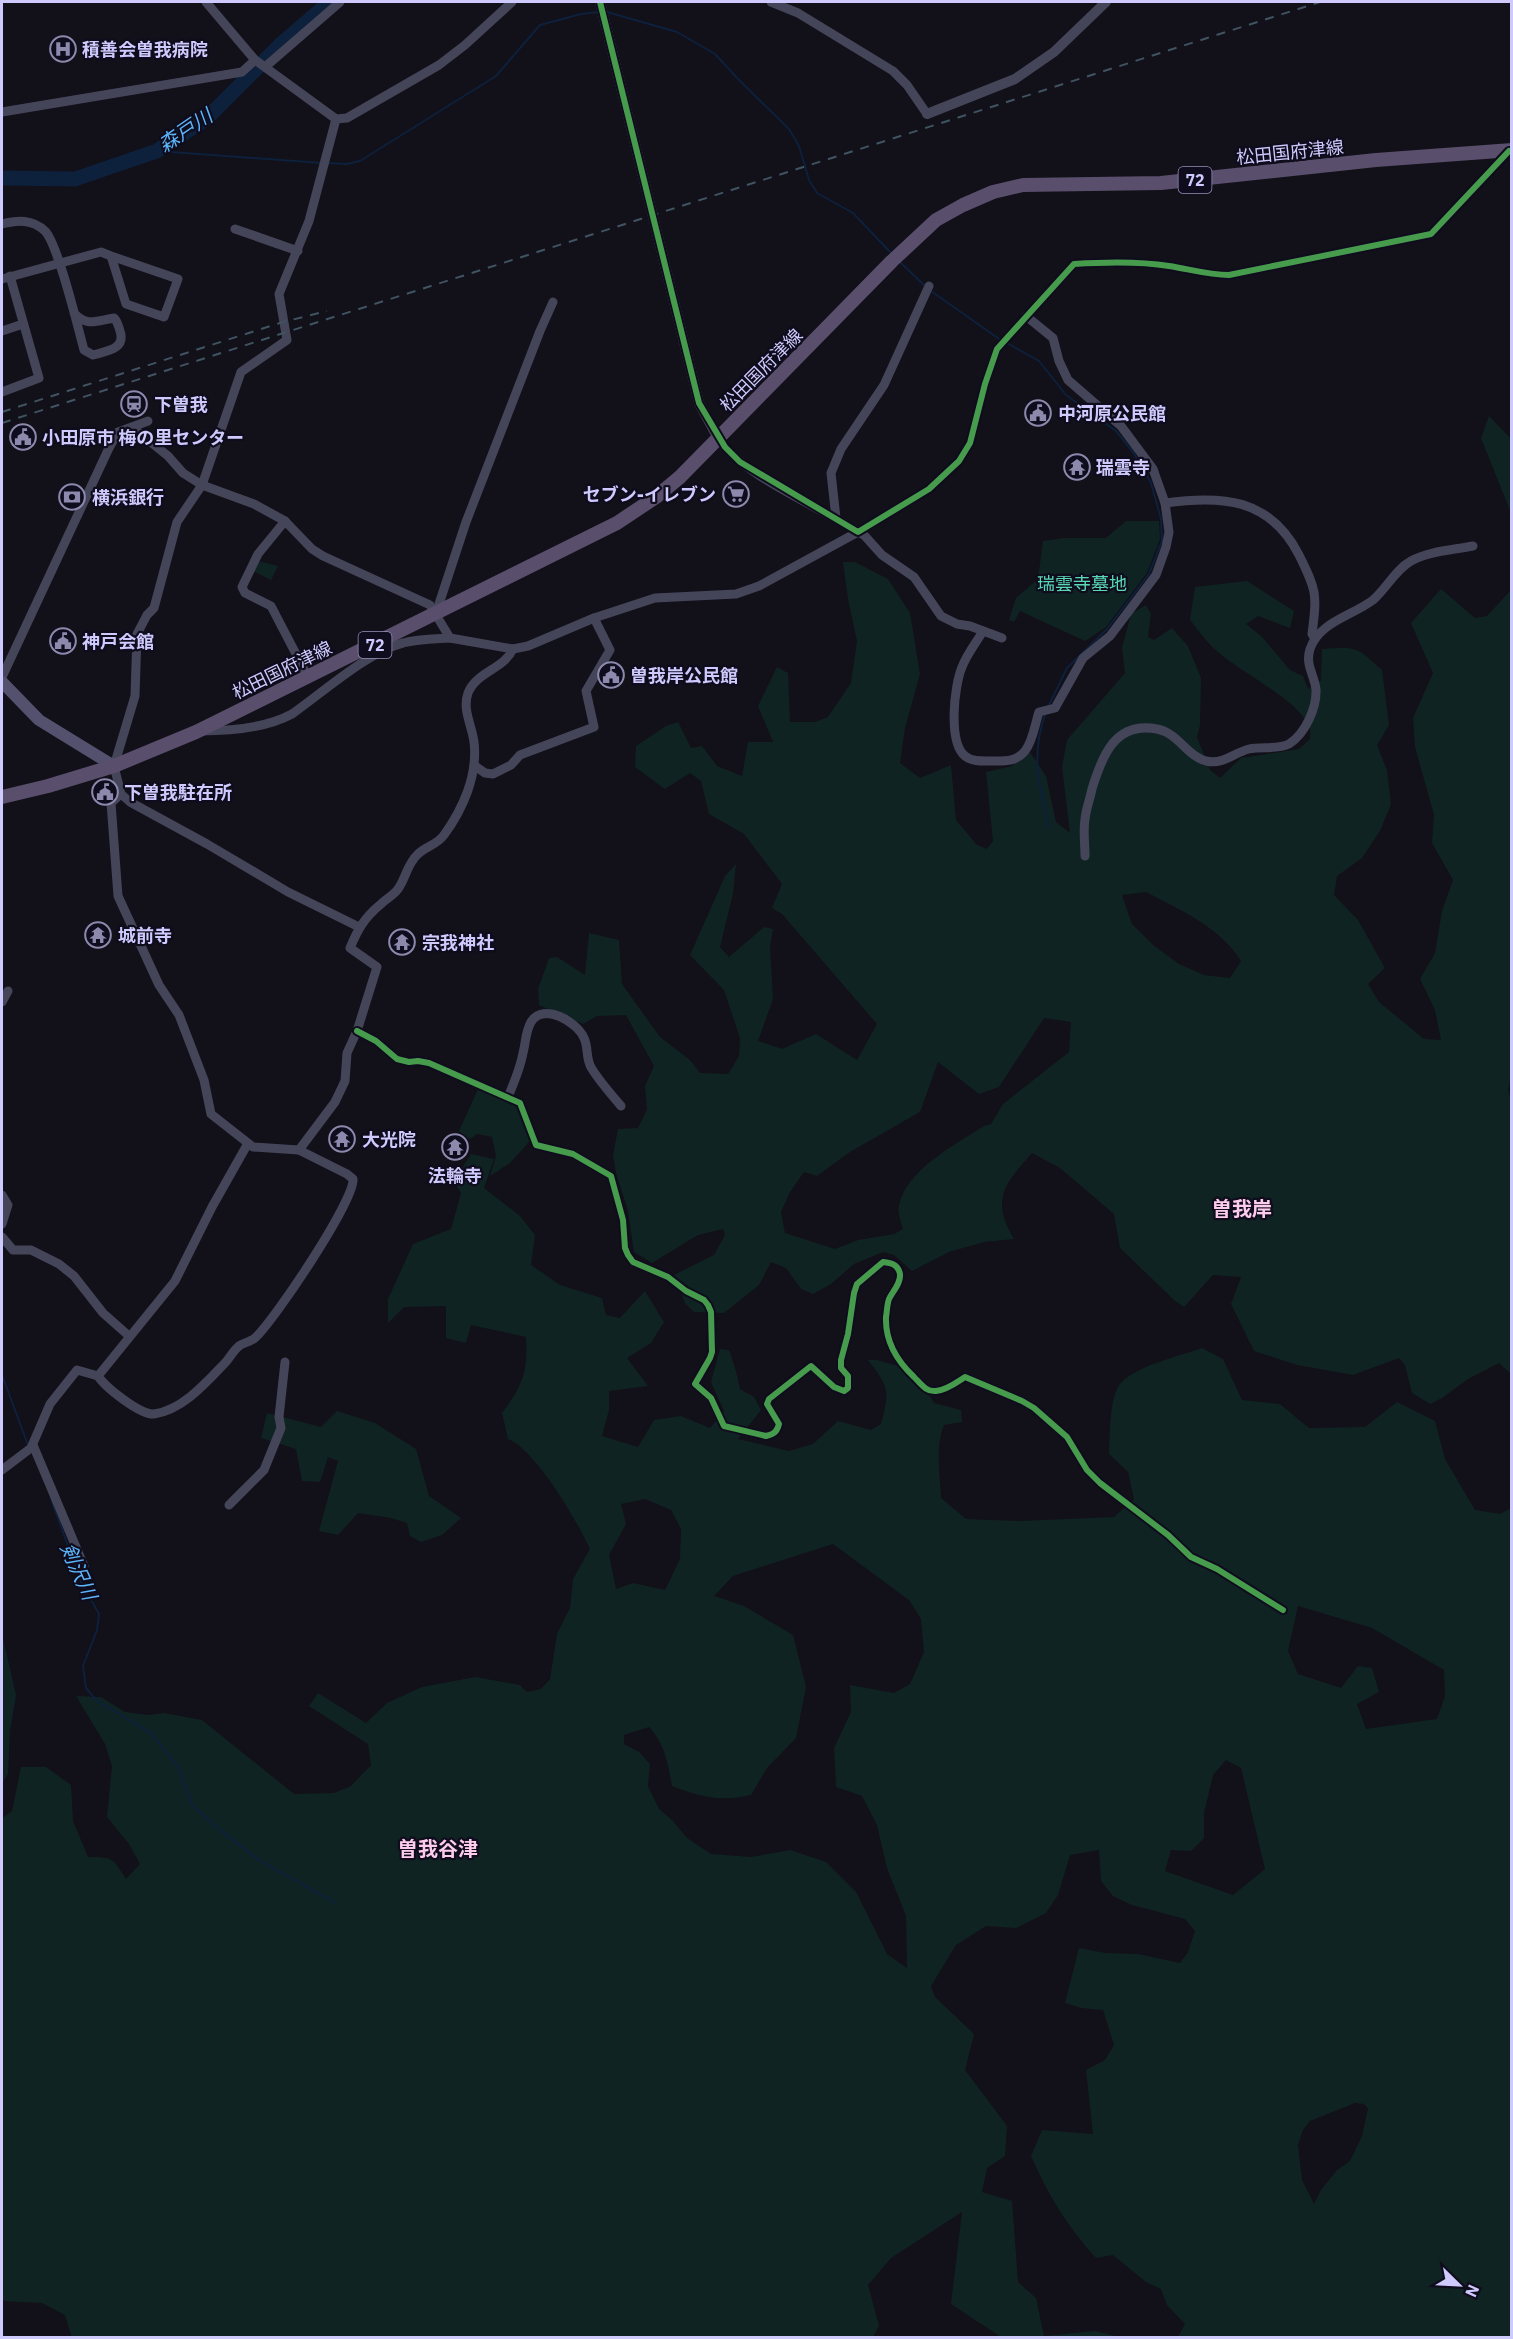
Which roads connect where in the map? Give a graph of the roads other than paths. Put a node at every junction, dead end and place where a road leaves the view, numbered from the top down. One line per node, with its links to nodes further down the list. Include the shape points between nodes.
1 (206, 2): 7 (street)
2 (340, 2): 8 (street)
3 (512, 2): 11 (street, via 439,65 347,118)
4 (771, 2): 10 (street, via 798,13 893,71)
5 (1106, 2): 10 (street, via 1054,52 1015,79)
6 (601, 8): 28 (street, via 699,403)
7 (255, 60): 8 (street); 9 (street, via 242,72)
8 (265, 67): 11 (street)
9 (2, 112)
10 (927, 114)
11 (336, 119): 15 (street)
12 (1510, 150): 22 (street, via 1431,234 1229,275 1167,265 1074,264); 28 (main road, 松田国府津線 / 72, via 1161,183 1023,185 993,192 936,220)
13 (2, 224): 17 (street, via 25,220 36,225 46,232)
14 (235, 230): 15 (street)
15 (298, 251): 29 (street, via 279,294 287,340 241,372)
16 (111, 256): 16 (street, via 126,304 164,317 178,279); 17 (street, via 101,252)
17 (59, 262): 18 (street); 21 (street)
18 (6, 277): 23 (street)
19 (927, 288): 31 (street, via 884,385 841,449 831,474)
20 (553, 302): 35 (street, via 466,522)
21 (74, 313): 21 (street, via 92,324 114,318 123,338 120,344 93,355 88,353)
22 (1026, 316): 30 (street, via 1053,338 1068,380 1121,426 1145,458); 33 (street, via 1002,342 985,384 969,443 959,461 929,489)
23 (23, 324): 24 (street); 25 (street, via 39,378)
24 (2, 331)
25 (2, 392)
26 (148, 421): 27 (street)
27 (132, 427): 29 (street, via 183,473); 42 (street, via 118,432 102,450)
28 (718, 438): 31 (street, via 740,462 759,475); 35 (main road, 松田国府津線 / 72, via 680,477 617,523)
29 (202, 484): 32 (street); 46 (street, via 177,522 154,608 137,634 135,696)
30 (1165, 503): 37 (street, via 1169,532 1156,575 1110,636 1083,658 1055,708 1039,712 1025,752 1008,762 971,760 961,751 954,728 959,674); 40 (street, via 1201,498 1236,503 1256,510 1282,528 1314,587)
31 (836, 518): 33 (street)
32 (285, 521): 35 (street, via 323,556 430,605); 43 (street, via 258,554 242,587 245,593 271,606)
33 (858, 532): 36 (street, via 759,586 736,594 655,598); 37 (street, via 914,577 941,616)
34 (1473, 546): 40 (street, via 1413,560 1374,598)
35 (435, 615): 38 (street); 43 (main road, 松田国府津線 / 72)
36 (594, 618): 41 (street); 47 (street, via 610,650 586,691 594,727 520,755 493,774)
37 (983, 631): 39 (street)
38 (450, 638): 41 (street); 45 (street, via 394,646 369,658 280,720)
39 (1002, 638)
40 (1315, 639): 50 (street, via 1308,657 1315,699 1306,727 1287,745 1248,749 1216,762 1197,756 1175,736 1158,729 1133,729 1116,739 1102,757 1086,811)
41 (513, 649): 47 (street, via 469,692 466,709)
42 (2, 677)
43 (308, 677): 45 (main road, 松田国府津線 / 72)
44 (2, 682): 46 (main road, via 39,720)
45 (196, 732): 46 (main road, 松田国府津線 / 72)
46 (114, 766): 48 (street); 49 (main road, 松田国府津線 / 72)
47 (475, 766): 51 (street, via 469,789 443,837 419,852 398,890)
48 (121, 795): 51 (street, via 288,892); 57 (street, via 111,803 118,896 159,985 179,1015 204,1080 211,1114)
49 (2, 797)
50 (1085, 856)
51 (358, 927): 54 (street, via 350,948 377,967)
52 (8, 991): 53 (street)
53 (2, 1002)
54 (357, 1032): 55 (street, via 376,1041 397,1059 429,1063); 58 (street, via 347,1053 345,1081 335,1102)
55 (508, 1097): 56 (street, via 519,1071 525,1036 534,1019 546,1013 563,1019 580,1032 587,1061); 69 (street, via 520,1103 526,1113 536,1145 573,1154 611,1176 623,1220 625,1248 633,1263 668,1277 708,1305 712,1352 695,1384 711,1398 724,1426 773,1435 779,1424 768,1408 769,1399 811,1366 834,1387 848,1389 849,1376 841,1360 857,1284 883,1262 892,1263 900,1275 886,1318 890,1344 895,1357 924,1388 945,1389 966,1377 1034,1408 1067,1437 1100,1483 1191,1557)
56 (621, 1106)
57 (248, 1145): 58 (street); 62 (street, via 175,1281)
58 (299, 1150): 64 (street, via 347,1174 354,1185 286,1300 254,1339 238,1346 190,1397 154,1414 140,1410 103,1385)
59 (2, 1195): 60 (street, via 8,1205)
60 (2, 1224)
61 (2, 1237): 62 (street, via 13,1250 32,1250 74,1276 103,1313)
62 (129, 1336): 64 (street)
63 (285, 1362): 67 (street, via 281,1428 264,1470)
64 (98, 1376): 65 (street, via 77,1371 50,1404)
65 (31, 1448): 66 (street); 68 (street)
66 (2, 1470)
67 (229, 1505)
68 (84, 1566)
69 (1283, 1610)

